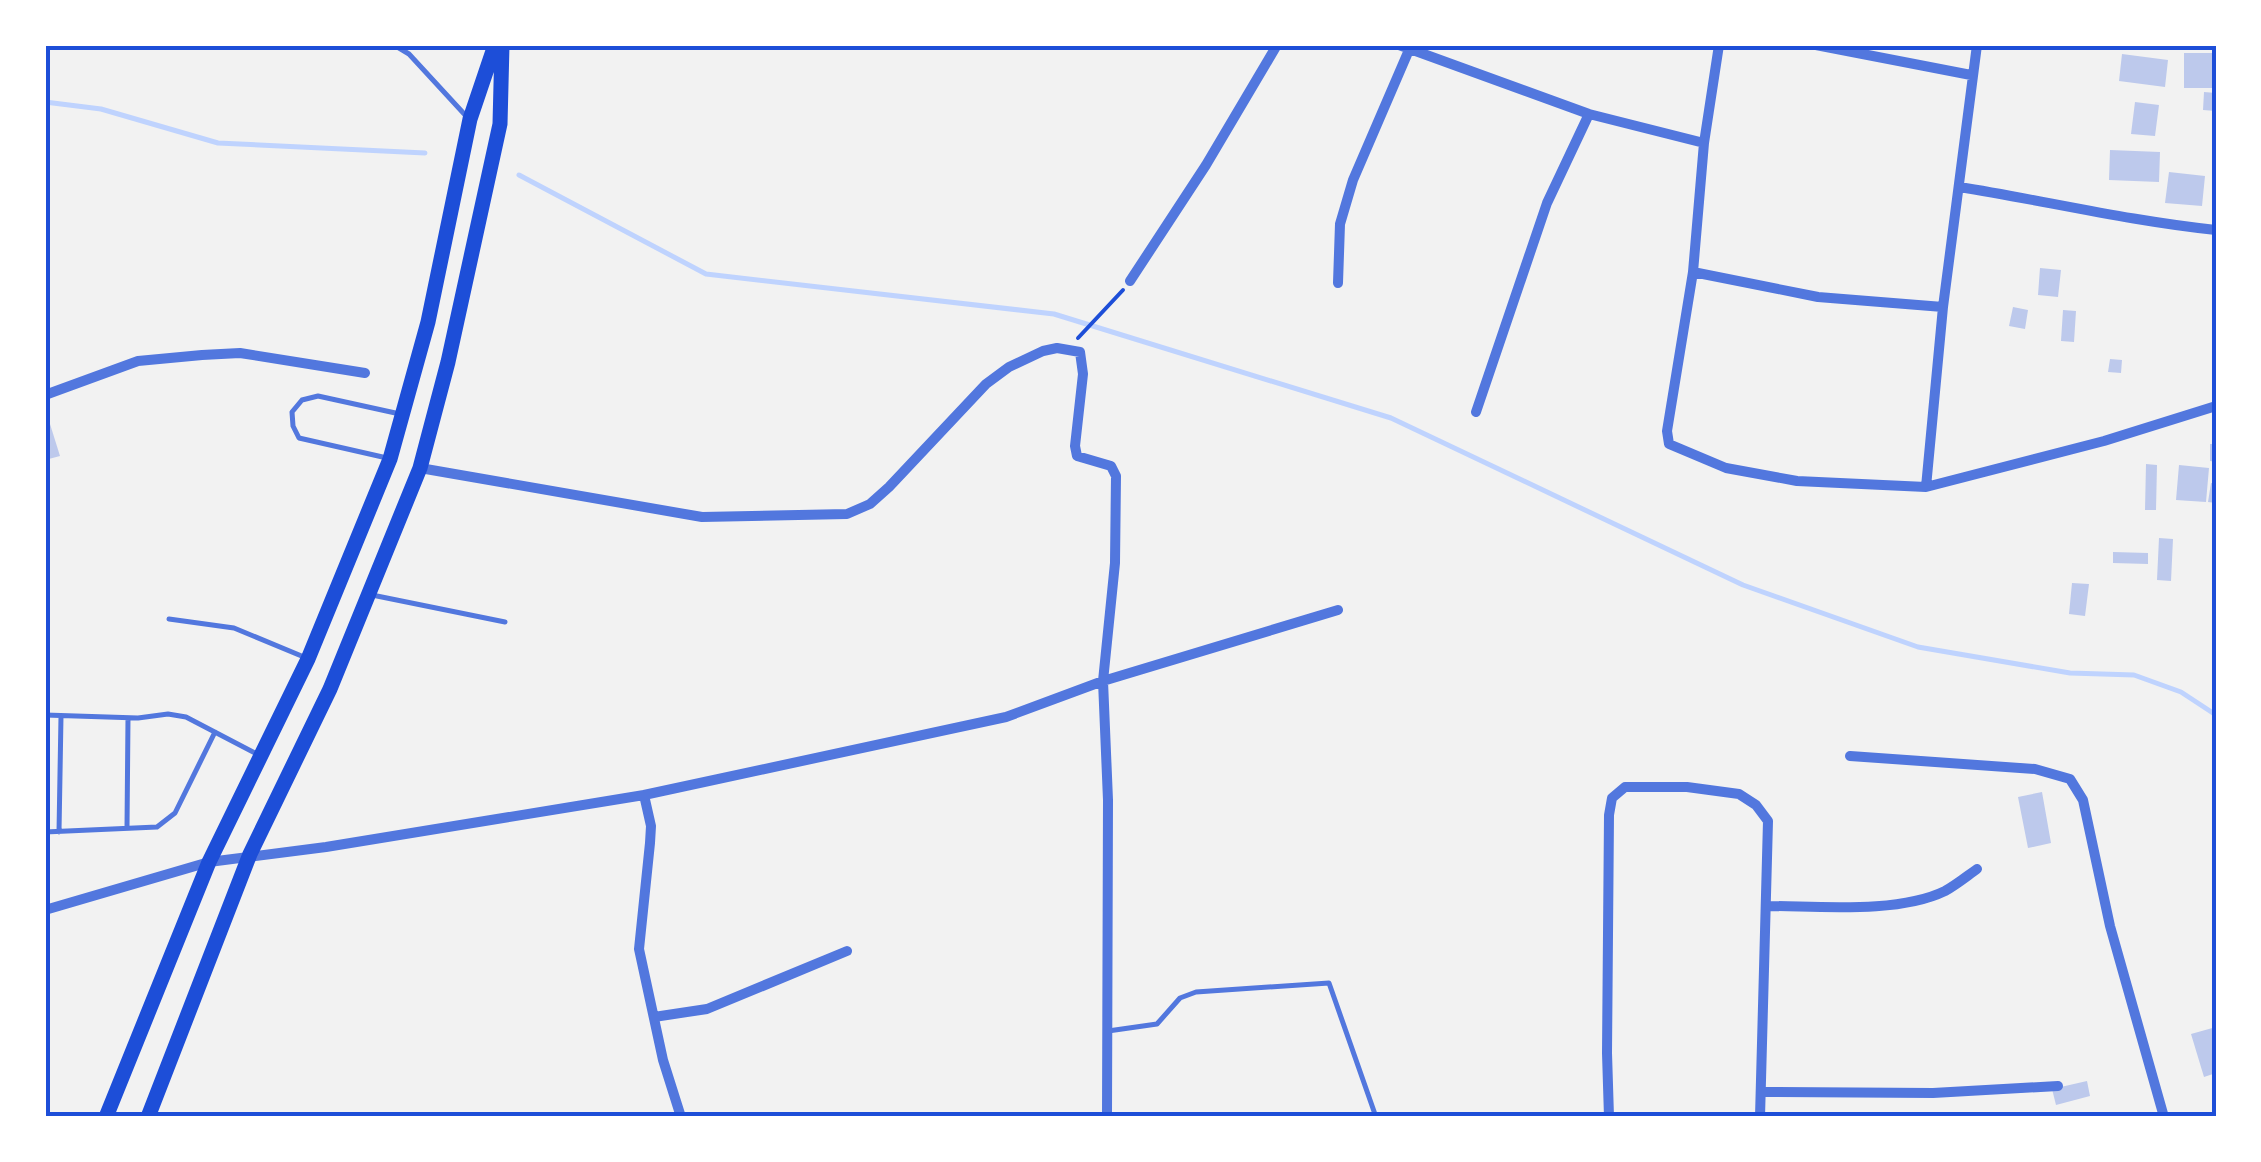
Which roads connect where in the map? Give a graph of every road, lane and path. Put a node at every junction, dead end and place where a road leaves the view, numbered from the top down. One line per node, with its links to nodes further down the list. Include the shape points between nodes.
1 (394, 45): 10 (lane)
2 (499, 45): 10 (main road); 25 (main road, via 500,124)
3 (1277, 45): 15 (street)
4 (1719, 45): 11 (street)
5 (1816, 45): 8 (street)
6 (1978, 45): 8 (street)
7 (1404, 48): 9 (street); 16 (street, via 1340,224)
8 (1971, 75): 12 (street)
9 (1589, 114): 11 (street); 22 (street, via 1547,204)
10 (470, 120): 23 (main road)
11 (1704, 143): 14 (street)
12 (1960, 187): 13 (street); 17 (street)
13 (2216, 230)
14 (1692, 272): 17 (street, via 1818,297); 26 (street, via 1669,444 1726,468 1796,482)
15 (1130, 281): 18 (path)
16 (1338, 282)
17 (1944, 307): 26 (street)
18 (1068, 349): 25 (street, via 1027,357 986,384 890,487 847,514 702,517); 32 (street, via 1080,352 1083,361 1077,456 1111,466 1116,476)
19 (365, 373): 20 (street, via 240,353 202,355 138,361)
20 (45, 395)
21 (2216, 406): 26 (street)
22 (1476, 412)
23 (402, 415): 24 (main road); 24 (lane, via 318,396 292,412 299,438)
24 (390, 459): 31 (main road)
25 (420, 468): 27 (main road)
26 (1926, 487)
27 (369, 594): 30 (lane); 43 (main road)
28 (1338, 610): 32 (street)
29 (169, 619): 31 (lane, via 234,628)
30 (506, 622)
31 (308, 659): 38 (main road)
32 (1103, 681): 39 (street, via 1006,718); 50 (street)
33 (45, 715): 34 (lane)
34 (62, 716): 35 (lane); 42 (lane)
35 (128, 718): 36 (lane, via 168,714); 40 (lane)
36 (215, 732): 38 (lane); 40 (lane, via 175,813 157,827)
37 (1850, 756): 60 (street, via 2035,769 2070,779 2083,800 2110,926)
38 (262, 757): 44 (main road)
39 (644, 795): 43 (street); 49 (street, via 650,844 638,949)
40 (128, 828): 42 (lane)
41 (45, 832): 42 (lane)
42 (59, 832)
43 (250, 854): 44 (street); 54 (main road)
44 (209, 862): 47 (street); 53 (main road)
45 (1977, 869): 46 (street, via 1942,892 1910,900)
46 (1766, 906): 52 (street); 58 (street, via 1768,820 1756,805 1739,794 1687,787 1625,787 1612,798)
47 (45, 910)
48 (847, 951): 49 (street, via 708,1009)
49 (654, 1017): 55 (street)
50 (1108, 1031): 56 (street); 57 (lane, via 1157,1024 1180,998 1196,992 1329,983)
51 (2058, 1086): 52 (street)
52 (1761, 1092): 59 (street)
53 (106, 1117)
54 (148, 1117)
55 (680, 1117)
56 (1107, 1117)
57 (1376, 1117)
58 (1610, 1117)
59 (1760, 1117)
60 (2164, 1117)

